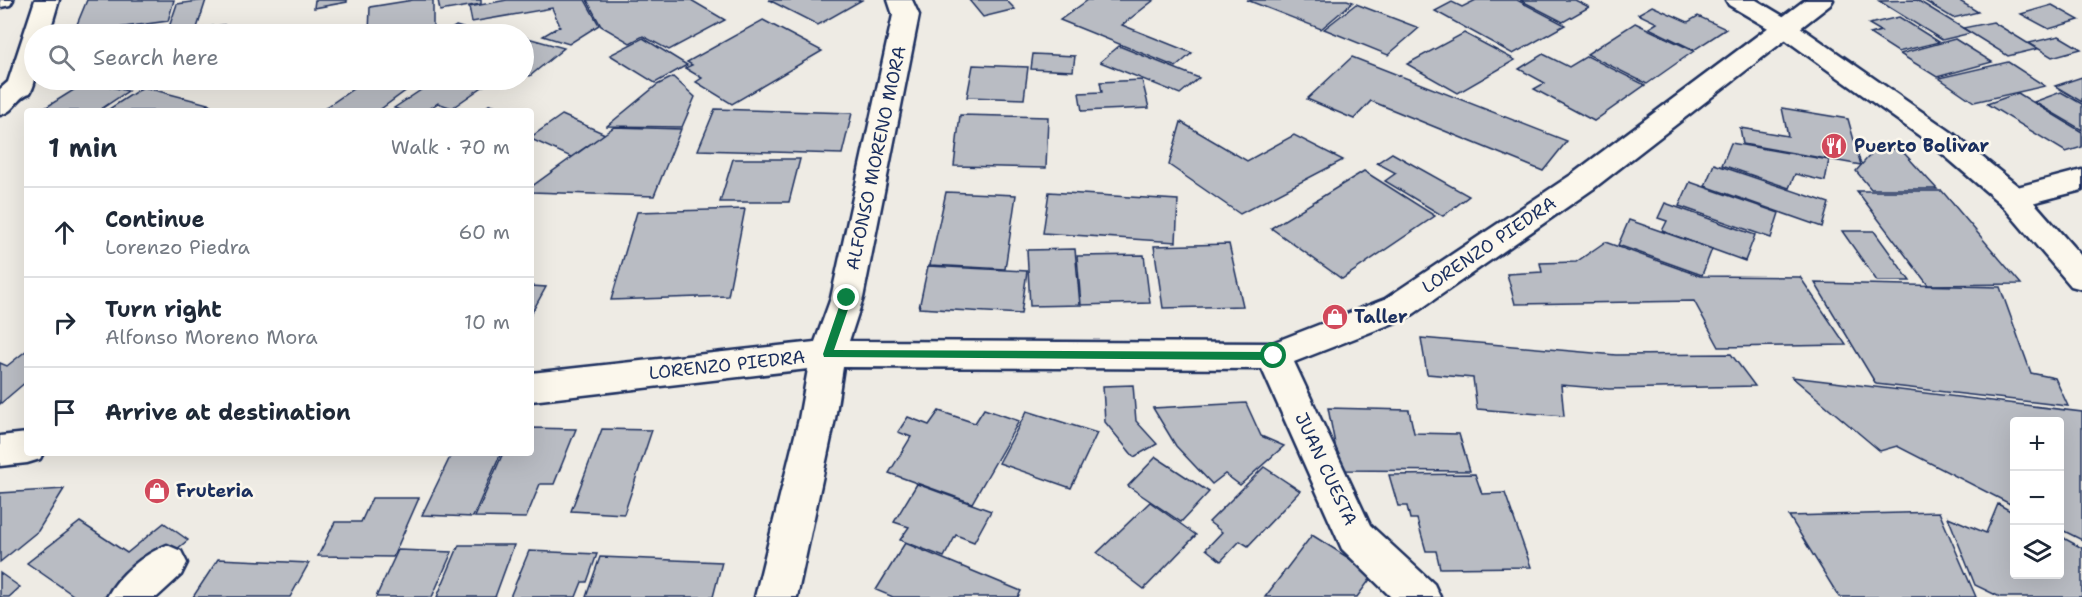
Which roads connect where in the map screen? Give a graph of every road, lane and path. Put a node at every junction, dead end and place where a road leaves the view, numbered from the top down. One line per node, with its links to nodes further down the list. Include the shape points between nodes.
1 (47, 0): 5 (street)
2 (900, 0): 13 (street, ALFONSO MORENO MORA, via 906,15 904,27 847,298)
3 (1738, 0): 6 (street)
4 (1821, 0): 6 (street, LORENZO PIEDRA)
5 (39, 24)
6 (1784, 27): 10 (street); 14 (street, LORENZO PIEDRA, via 1582,182 1397,308)
7 (24, 74): 8 (street, via 20,87)
8 (0, 107)
9 (2082, 180): 10 (street)
10 (2022, 196): 11 (street); 12 (street)
11 (2082, 205)
12 (2082, 278)
13 (828, 354): 14 (street, LORENZO PIEDRA); 15 (street, LORENZO PIEDRA); 20 (street, ALFONSO MORENO MORA)
14 (1274, 356): 21 (street, JUAN CUESTA, via 1356,537)
15 (534, 387)
16 (24, 448): 17 (street)
17 (0, 452)
18 (167, 563): 19 (street)
19 (128, 597)
20 (776, 597)
21 (1419, 597)

